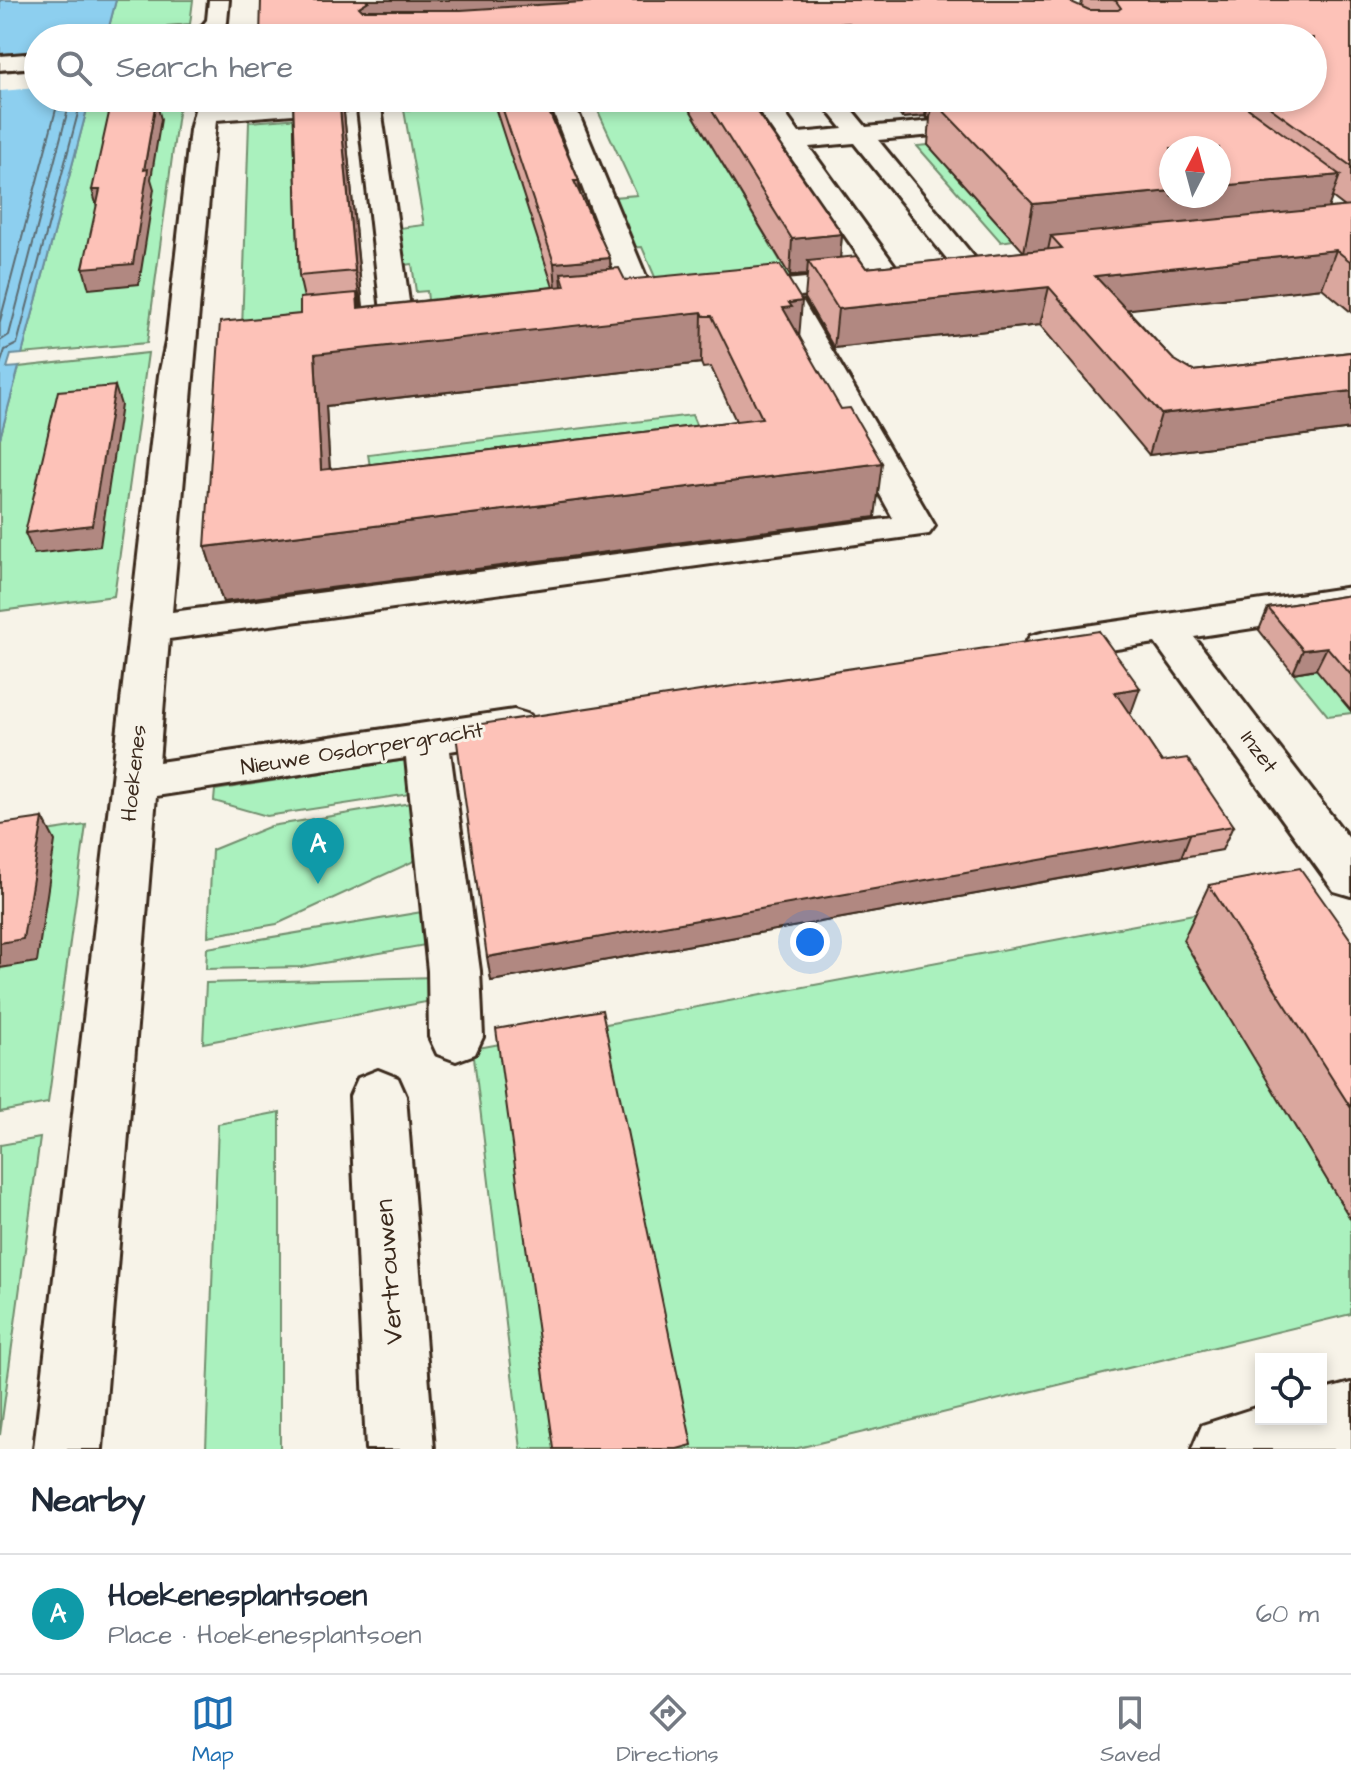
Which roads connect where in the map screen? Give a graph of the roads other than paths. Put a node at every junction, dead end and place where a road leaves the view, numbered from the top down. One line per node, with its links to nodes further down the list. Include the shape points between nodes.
1 (219, 0): 2 (street)
2 (218, 24)
3 (24, 61): 4 (street)
4 (0, 63)
5 (24, 80): 6 (street)
6 (0, 81)
7 (207, 112): 19 (street, Hoekenes, via 202,130 194,348 175,375)
8 (370, 112): 17 (street, via 385,330)
9 (566, 112): 16 (street, via 590,166 631,305)
10 (772, 112): 14 (street)
11 (841, 112): 13 (street)
12 (1019, 121): 13 (street)
13 (860, 135): 14 (street); 15 (street)
14 (792, 141): 15 (street)
15 (943, 272): 16 (street)
16 (781, 289): 19 (street, via 916,526)
17 (434, 325)
18 (1351, 600): 20 (street)
19 (149, 628): 24 (street, Hoekenes)
20 (1166, 628): 21 (street); 25 (street, Inzet)
21 (1009, 651)
22 (552, 720): 23 (street, Nieuwe Osdorpergracht)
23 (426, 740): 24 (street, Nieuwe Osdorpergracht); 26 (street, via 454,971)
24 (133, 783): 29 (street, Hoekenes)
25 (1351, 877)
26 (456, 1037)
27 (378, 1096): 30 (street, Vertrouwen)
28 (1351, 1417): 31 (street)
29 (68, 1449)
30 (400, 1449)
31 (1226, 1449)

